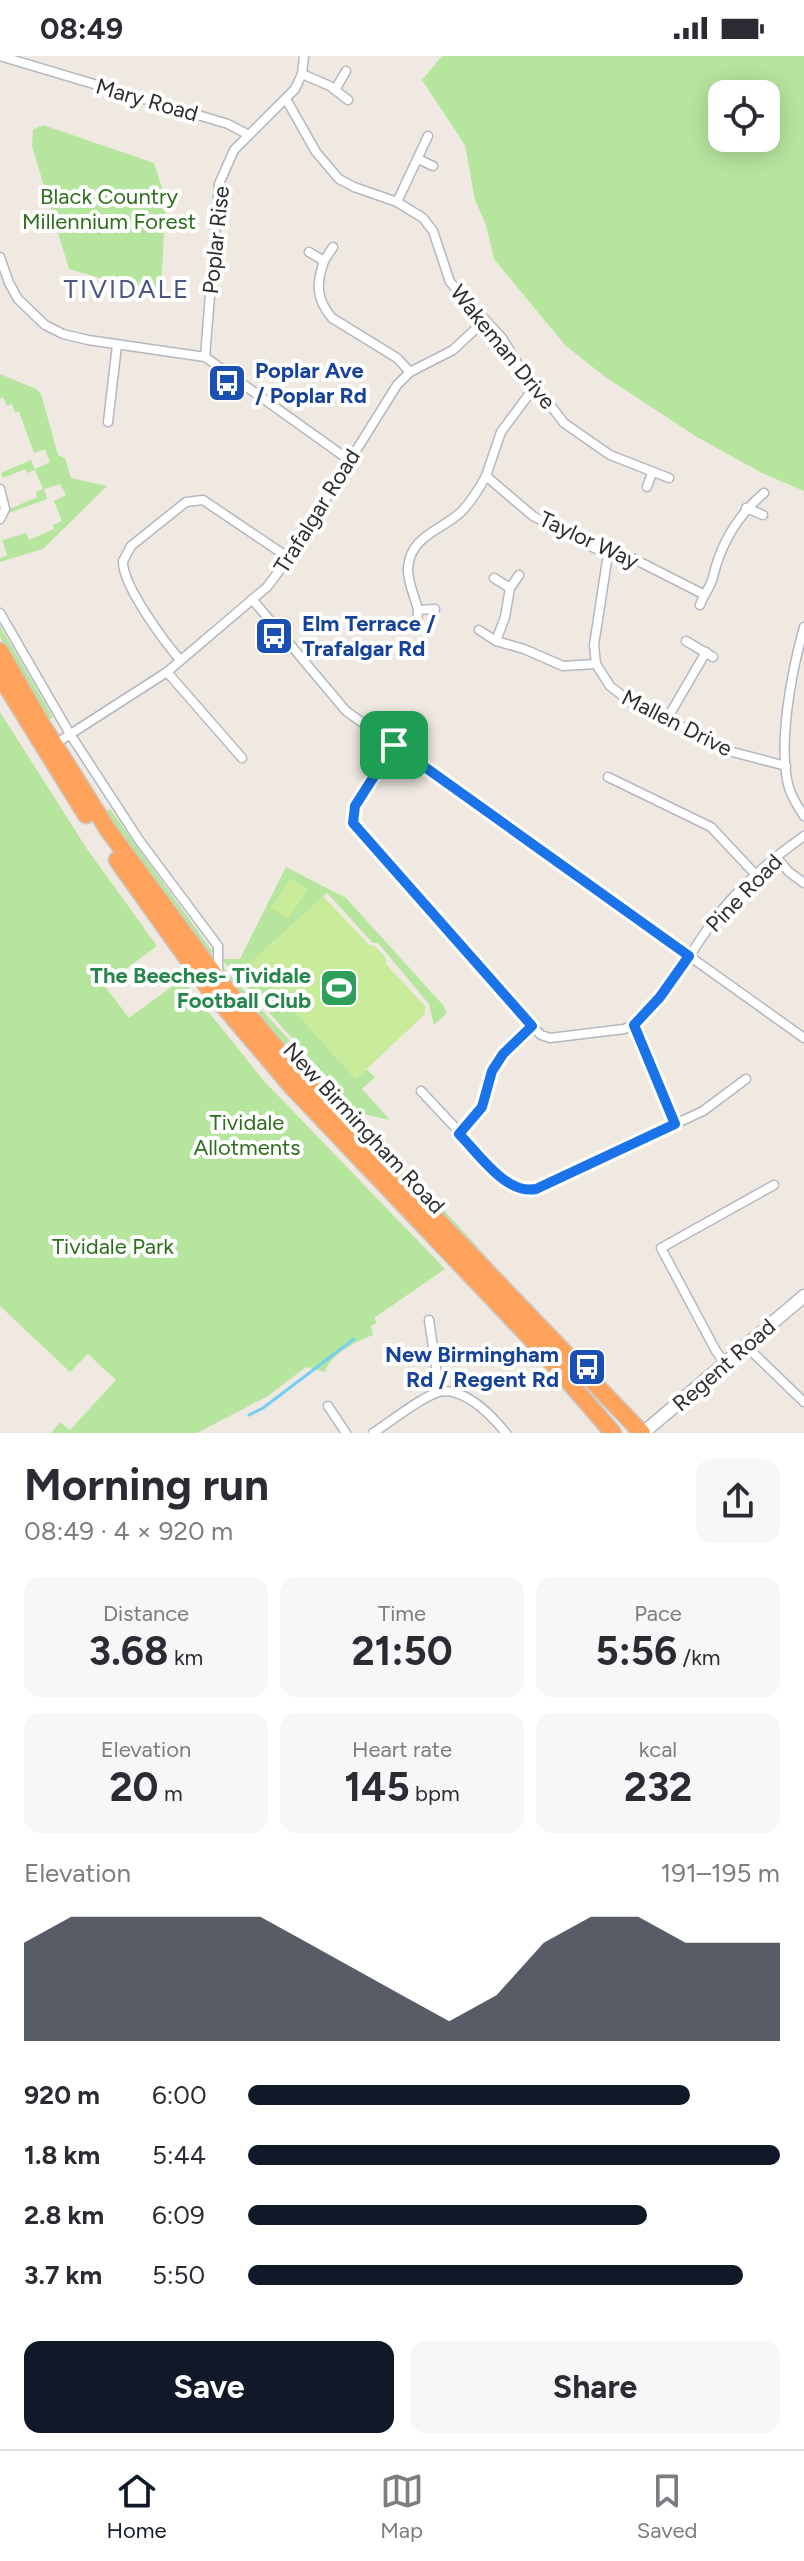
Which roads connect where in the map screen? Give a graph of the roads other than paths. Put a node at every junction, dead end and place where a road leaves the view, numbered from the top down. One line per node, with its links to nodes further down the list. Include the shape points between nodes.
1 (0, 56): 8 (street, Mary Road)
2 (304, 56): 4 (street, Poplar Rise)
3 (346, 71): 5 (street)
4 (302, 74): 5 (street); 6 (street, Poplar Rise)
5 (335, 90): 7 (street)
6 (286, 99): 8 (street, Poplar Rise); 12 (street, Wakeman Drive, via 316,152 339,179)
7 (348, 100)
8 (247, 134): 19 (street, Poplar Rise, via 219,184)
9 (428, 136): 10 (street)
10 (418, 159): 11 (street); 12 (street)
11 (433, 166)
12 (397, 202): 17 (street, Wakeman Drive, via 433,231 450,282)
13 (333, 247): 16 (street)
14 (309, 252): 16 (street)
15 (0, 257): 18 (street, via 18,299 45,325)
16 (324, 261): 20 (street, via 318,289 326,311)
17 (485, 320): 20 (street, Trafalgar Road, via 453,350); 21 (street, Wakeman Drive)
18 (117, 345): 19 (street); 22 (street)
19 (205, 357): 23 (street)
20 (410, 372): 23 (street, Trafalgar Road)
21 (533, 389): 24 (street, Wakeman Drive, via 572,430 610,455); 25 (street, via 501,432)
22 (108, 422)
23 (349, 460): 34 (street, Trafalgar Road)
24 (652, 473): 26 (street, Wakeman Drive); 27 (street)
25 (486, 476): 33 (street, Taylor Way, via 533,516); 42 (street, via 468,504 412,551 408,570)
26 (669, 478)
27 (647, 487)
28 (0, 489): 32 (street, via 5,509)
29 (764, 493): 30 (street)
30 (746, 508): 31 (street); 38 (street, via 719,553)
31 (763, 515)
32 (0, 519)
33 (608, 554): 38 (street, Taylor Way, via 632,558); 51 (street, via 594,645)
34 (289, 558): 39 (street, Trafalgar Road); 50 (street, via 203,500 186,502 131,546 123,561 126,579)
35 (519, 575): 37 (street)
36 (494, 578): 37 (street)
37 (510, 588): 47 (street)
38 (703, 594): 40 (street)
39 (252, 599): 50 (street, Trafalgar Road); 58 (street, via 333,699)
40 (700, 605)
41 (435, 609): 42 (street)
42 (418, 610): 44 (street)
43 (0, 613): 57 (street)
44 (417, 626)
45 (804, 627): 52 (street)
46 (479, 630): 47 (street)
47 (496, 641): 51 (street, via 563,666)
48 (686, 641): 56 (street, via 709,655)
49 (0, 651): 59 (highway, New Birmingham Road)
50 (180, 660): 54 (street, Trafalgar Road)
51 (596, 664): 56 (street, Mallen Drive, via 618,694)
52 (793, 668): 53 (street); 61 (street)
53 (804, 670)
54 (167, 672): 57 (street, Trafalgar Road); 60 (street)
55 (0, 676): 59 (highway, New Birmingham Road)
56 (667, 719): 61 (street, Mallen Drive, via 735,754)
57 (70, 734): 59 (street, Trafalgar Road); 69 (street, via 139,840 218,946)
58 (394, 745): 68 (street); 71 (street, via 355,806 353,823)
59 (49, 747): 69 (highway, New Birmingham Road); 88 (highway, New Birmingham Road, via 100,836 209,989 292,1087 536,1344)
60 (242, 758)
61 (786, 766): 63 (street, via 790,792)
62 (608, 777): 66 (street, via 711,827)
63 (804, 816)
64 (804, 836): 65 (street, Pine Road)
65 (776, 857): 66 (street, Pine Road); 67 (street)
66 (756, 875): 68 (street, Pine Road, via 720,911)
67 (804, 883)
68 (689, 956): 70 (street, Pine Road); 72 (street)
69 (217, 978): 89 (highway, New Birmingham Road, via 303,1080)
70 (634, 1025): 71 (street, via 550,1038); 75 (street)
71 (532, 1026): 76 (street, via 497,1063 482,1107)
72 (804, 1038)
73 (746, 1079): 75 (street, via 703,1111)
74 (421, 1091): 76 (street)
75 (675, 1124): 76 (street, via 526,1191 510,1186)
76 (459, 1134)
77 (774, 1185): 81 (street, via 661,1248)
78 (804, 1296): 80 (street, Regent Road)
79 (429, 1320): 82 (street)
80 (746, 1346): 81 (street, Regent Road); 83 (street)
81 (725, 1363): 89 (street, Regent Road)
82 (442, 1391): 86 (street); 87 (street, via 480,1407)
83 (804, 1402)
84 (328, 1406): 85 (street)
85 (346, 1433)
86 (373, 1433)
87 (506, 1433)
88 (613, 1433)
89 (642, 1433)

